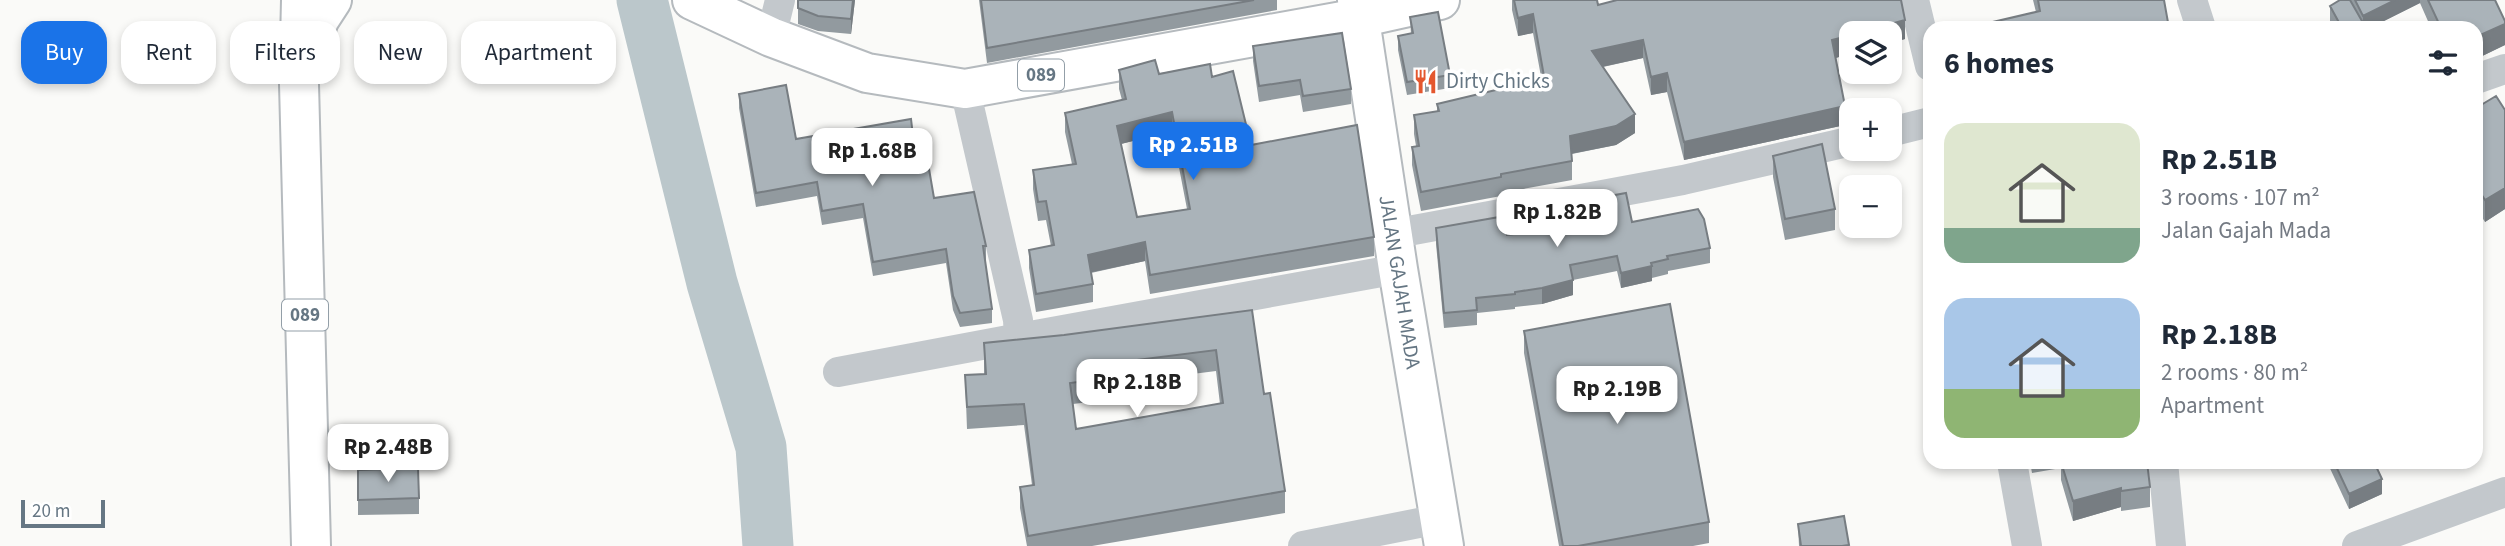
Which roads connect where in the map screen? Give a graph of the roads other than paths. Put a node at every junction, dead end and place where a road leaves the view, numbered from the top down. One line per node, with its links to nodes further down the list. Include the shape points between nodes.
1 (301, 0): 9 (main road)
2 (332, 0): 10 (main road, 089)
3 (692, 0): 12 (main road, 089)
4 (780, 0): 12 (street)
5 (1440, 0): 8 (main road)
6 (1914, 0): 13 (street)
7 (2192, 0): 11 (street)
8 (1358, 9): 17 (main road, 089); 21 (main road, JALAN GAJAH MADA)
9 (300, 21)
10 (319, 21)
11 (2199, 21)
12 (771, 37): 17 (main road, 089, via 867,73)
13 (1923, 37)
14 (2505, 69): 15 (street)
15 (2483, 77)
16 (299, 84): 28 (main road, 089)
17 (965, 89): 22 (street)
18 (1923, 124): 19 (street)
19 (1902, 129)
20 (1839, 144): 21 (street)
21 (1395, 251): 22 (street); 27 (main road, JALAN GAJAH MADA)
22 (1019, 338): 23 (street)
23 (838, 372)
24 (2013, 469): 30 (street)
25 (2164, 469): 31 (street)
26 (2505, 492): 32 (street)
27 (1442, 532): 29 (street)
28 (311, 546)
29 (1303, 546)
30 (2027, 546)
31 (2171, 546)
32 (2357, 546)

